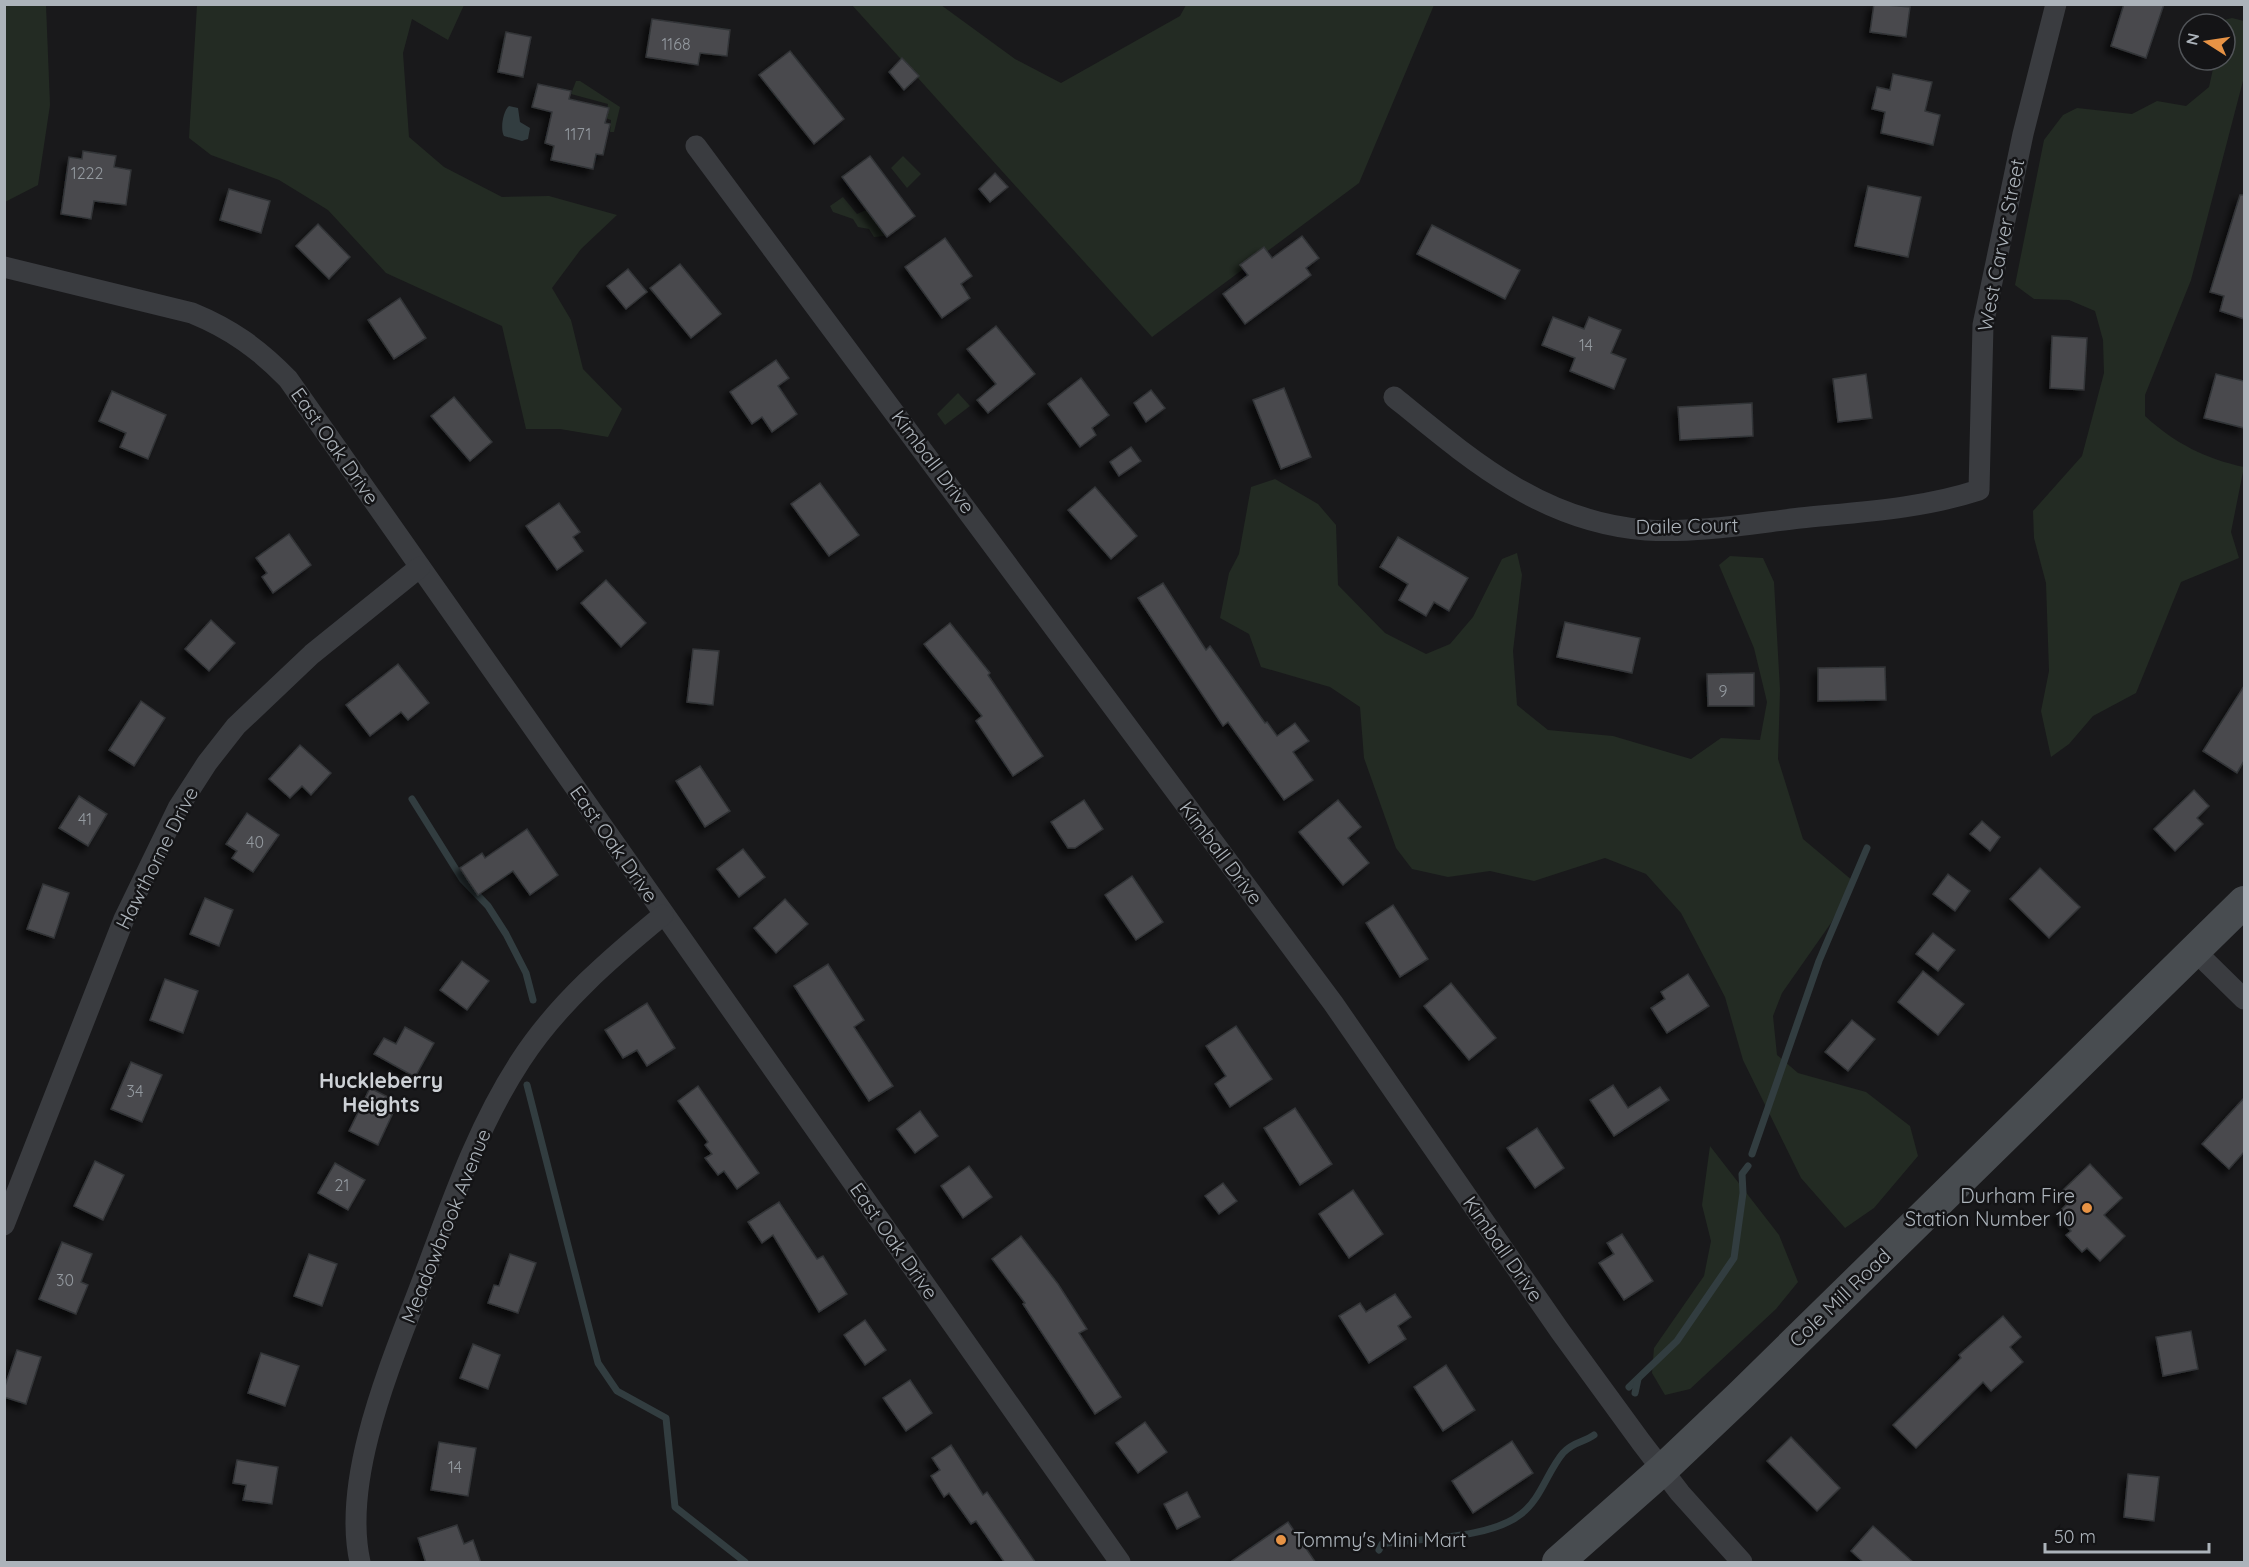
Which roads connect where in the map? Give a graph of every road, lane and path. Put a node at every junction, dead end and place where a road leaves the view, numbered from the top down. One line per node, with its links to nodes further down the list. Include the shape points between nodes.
1 (2056, 4): 5 (street, West Carver Street, via 2023,134 1983,325)
2 (696, 146): 12 (street, Kimball Drive, via 1333,1003 1560,1331)
3 (4, 267): 6 (street, East Oak Drive, via 192,313 253,345 288,379)
4 (1394, 397): 5 (street, Daile Court, via 1473,461 1521,493 1614,526 1647,530 1723,527 1912,507)
5 (1979, 490)
6 (420, 567): 8 (street, East Oak Drive); 11 (street, Hawthorne Drive, via 276,687 236,726 190,790 124,919)
7 (2244, 902): 9 (street, Cole Mill Road)
8 (663, 915): 13 (street, Meadowbrook Avenue, via 573,997 533,1044 499,1098 469,1158 414,1302 364,1453 356,1518); 14 (street, East Oak Drive)
9 (2195, 951): 10 (street); 12 (street, Cole Mill Road)
10 (2244, 999)
11 (4, 1225)
12 (1662, 1470): 15 (street, Cole Mill Road); 16 (street, Kimball Drive)
13 (360, 1563)
14 (1120, 1563)
15 (1558, 1563)
16 (1742, 1563)

